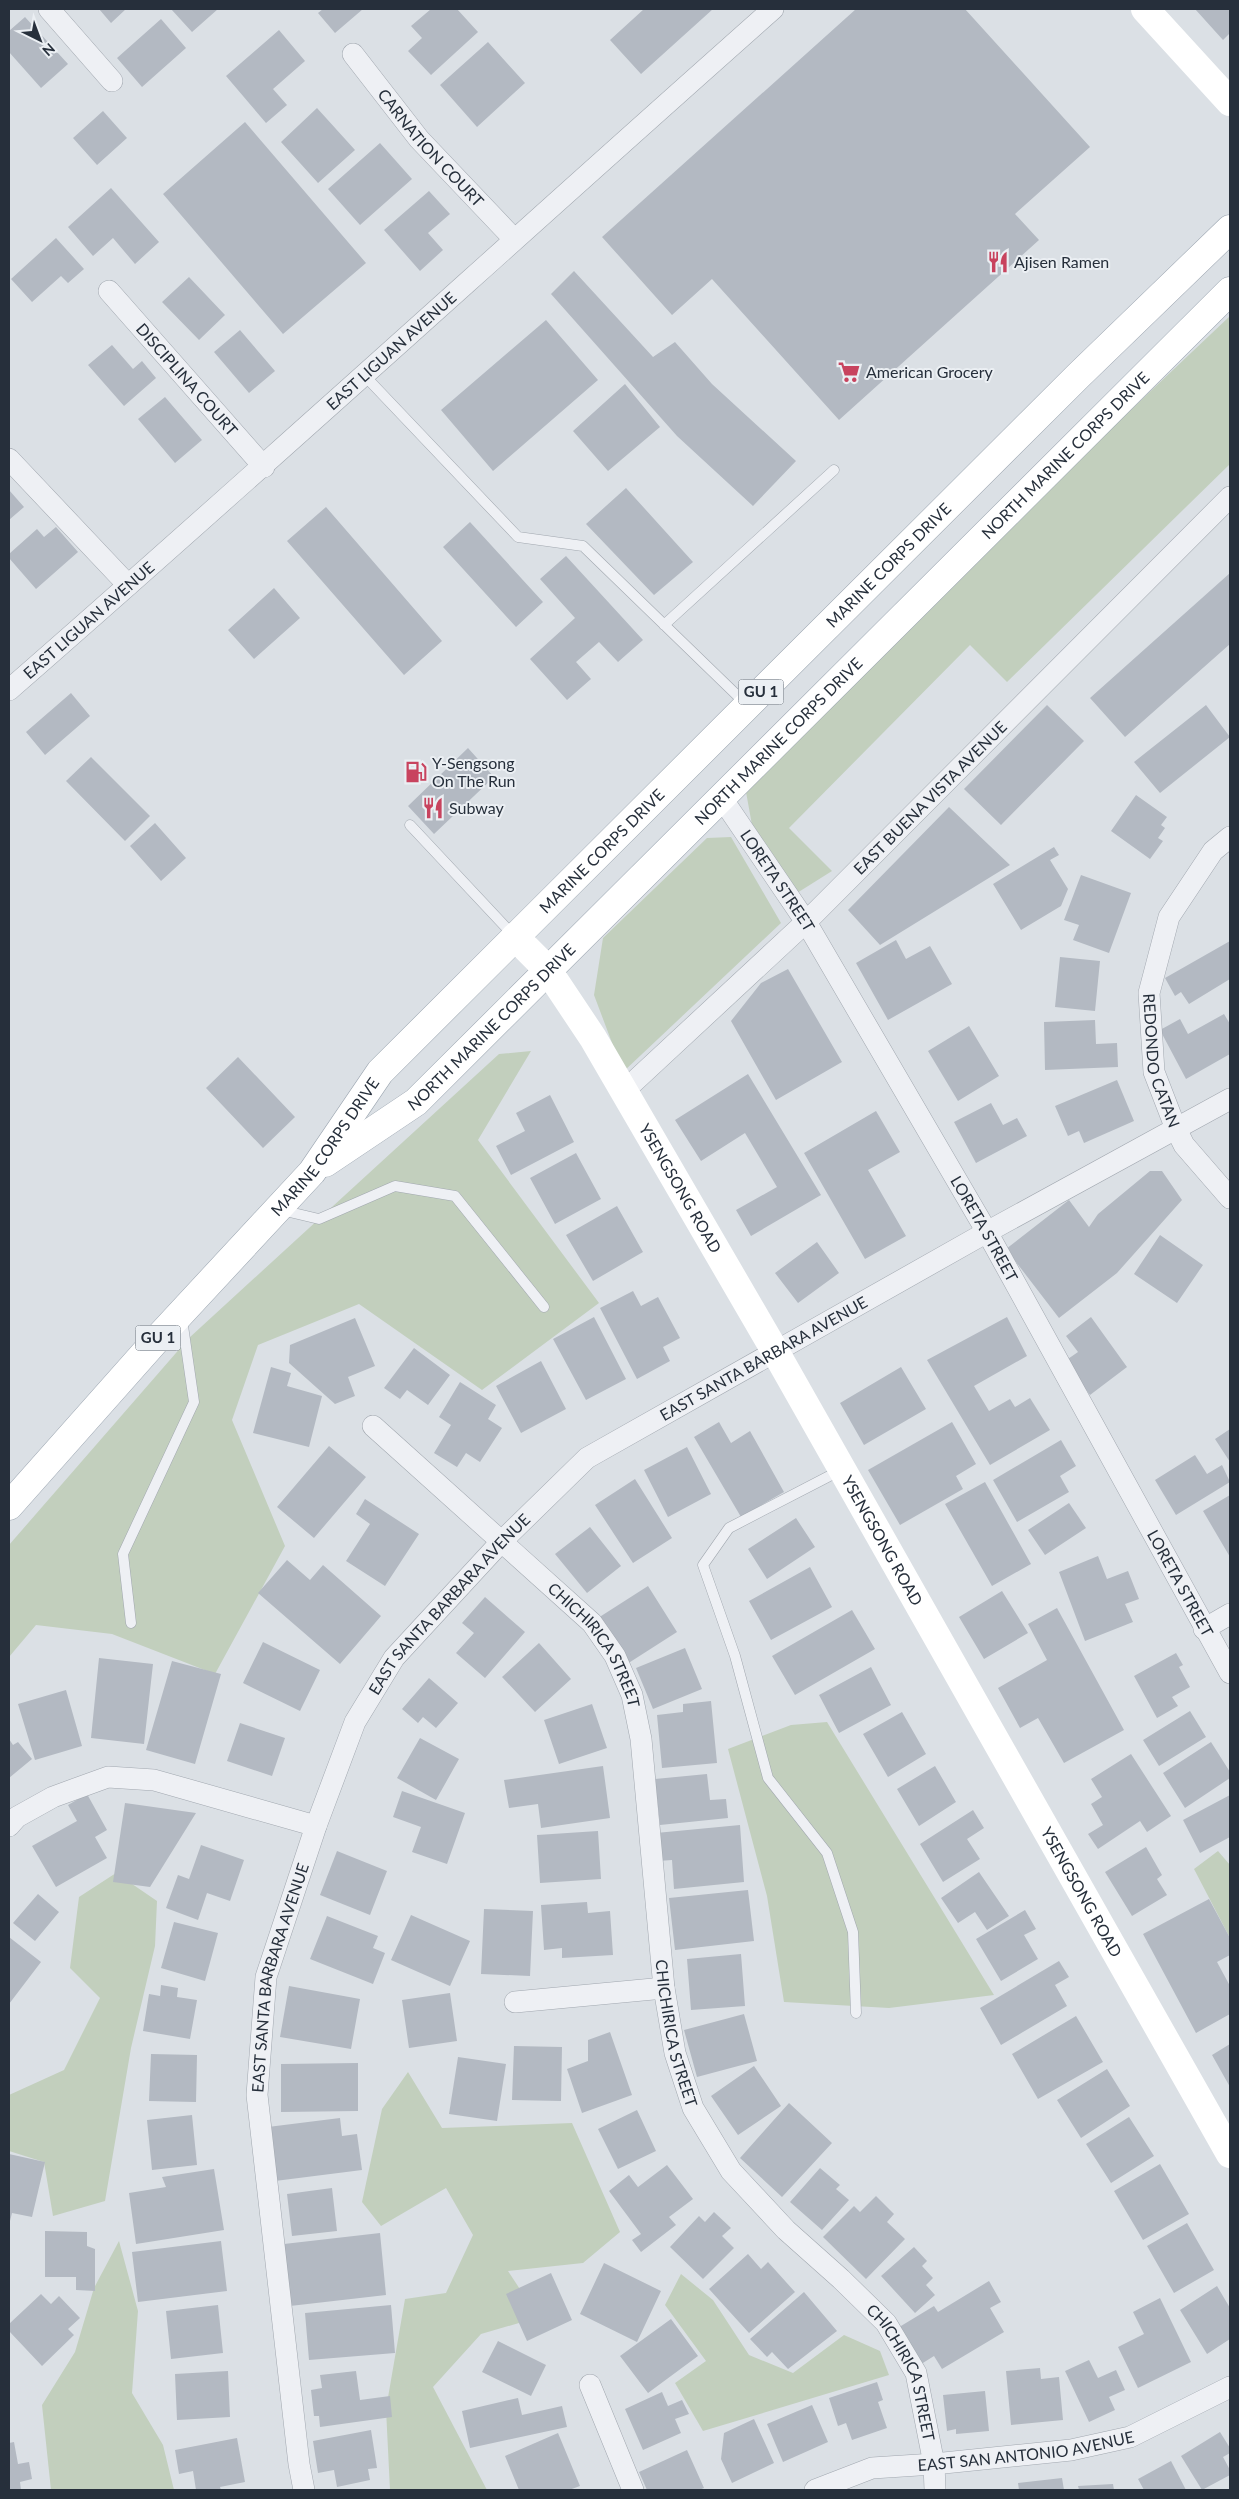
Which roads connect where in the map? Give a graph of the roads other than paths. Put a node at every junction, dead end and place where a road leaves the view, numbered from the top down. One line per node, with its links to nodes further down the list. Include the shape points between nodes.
1 (49, 9): 5 (street)
2 (772, 9): 8 (street, EAST LIGUAN AVENUE)
3 (1145, 9): 6 (main road)
4 (353, 54): 8 (street, CARNATION COURT, via 419,139)
5 (112, 81)
6 (1230, 102)
7 (1230, 229): 19 (main road, MARINE CORPS DRIVE / GU 1)
8 (514, 239): 11 (street, EAST LIGUAN AVENUE)
9 (109, 291): 13 (street, DISCIPLINA COURT)
10 (1230, 292): 20 (main road, NORTH MARINE CORPS DRIVE / GU 1)
11 (364, 376): 13 (street, EAST LIGUAN AVENUE); 17 (lane, via 518,537 583,546)
12 (9, 459): 16 (street)
13 (264, 467): 16 (street, EAST LIGUAN AVENUE)
14 (834, 470): 17 (lane)
15 (1230, 497): 23 (street, EAST BUENA VISTA AVENUE)
16 (128, 586): 18 (street, EAST LIGUAN AVENUE)
17 (664, 625): 19 (lane)
18 (9, 690)
19 (748, 706): 24 (main road, MARINE CORPS DRIVE / GU 1)
20 (721, 797): 23 (street, LORETA STREET); 25 (main road, NORTH MARINE CORPS DRIVE / GU 1)
21 (410, 825): 24 (lane)
22 (1230, 837): 28 (street, REDONDO CATAN, via 1213,851 1169,917 1149,993 1154,1072)
23 (806, 922): 26 (street, EAST BUENA VISTA AVENUE); 32 (street, LORETA STREET)
24 (515, 937): 25 (main road, YSENGSONG ROAD); 29 (main road, MARINE CORPS DRIVE / GU 1, via 380,1072)
25 (547, 969): 26 (main road, YSENGSONG ROAD); 29 (main road, NORTH MARINE CORPS DRIVE / GU 1, via 416,1102)
26 (624, 1092): 35 (main road, YSENGSONG ROAD)
27 (1230, 1099): 28 (street, EAST SANTA BARBARA AVENUE)
28 (1176, 1129): 30 (street, REDONDO CATAN, via 1184,1144); 32 (street, EAST SANTA BARBARA AVENUE)
29 (312, 1172): 31 (main road, MARINE CORPS DRIVE / GU 1)
30 (1230, 1198)
31 (278, 1209): 33 (lane, via 319,1219 395,1186 455,1196); 34 (main road, MARINE CORPS DRIVE / GU 1)
32 (987, 1232): 35 (street, EAST SANTA BARBARA AVENUE); 42 (street, LORETA STREET)
33 (544, 1307)
34 (181, 1313): 38 (main road, MARINE CORPS DRIVE / GU 1); 41 (lane, via 194,1402 124,1554)
35 (775, 1352): 37 (main road, YSENGSONG ROAD); 39 (street, EAST SANTA BARBARA AVENUE, via 587,1458)
36 (373, 1426): 39 (street, CHICHIRICA STREET)
37 (842, 1469): 48 (lane, via 729,1528 704,1566 735,1656 768,1778 827,1853 853,1932); 49 (main road, YSENGSONG ROAD)
38 (9, 1506)
39 (501, 1542): 45 (street, EAST SANTA BARBARA AVENUE, via 394,1658 354,1722); 46 (street, CHICHIRICA STREET, via 592,1622 615,1656 632,1695 641,1739)
40 (1230, 1614): 42 (street)
41 (132, 1623)
42 (1204, 1629): 43 (street, LORETA STREET)
43 (1230, 1673)
44 (9, 1826): 45 (street, via 17,1817 53,1798 108,1777 154,1780)
45 (316, 1826): 53 (street, EAST SANTA BARBARA AVENUE, via 266,1977 257,2095)
46 (664, 1988): 47 (street); 52 (street, CHICHIRICA STREET, via 675,2053 693,2108 731,2171 786,2230 886,2323 916,2373)
47 (515, 2002)
48 (856, 2013)
49 (1230, 2154)
50 (590, 2385): 54 (street)
51 (1230, 2387): 52 (street, EAST SAN ANTONIO AVENUE, via 1130,2437 1071,2450)
52 (934, 2464): 55 (street, EAST SAN ANTONIO AVENUE, via 872,2468); 56 (street, CHICHIRICA STREET)
53 (304, 2490)
54 (634, 2490)
55 (815, 2490)
56 (936, 2490)

